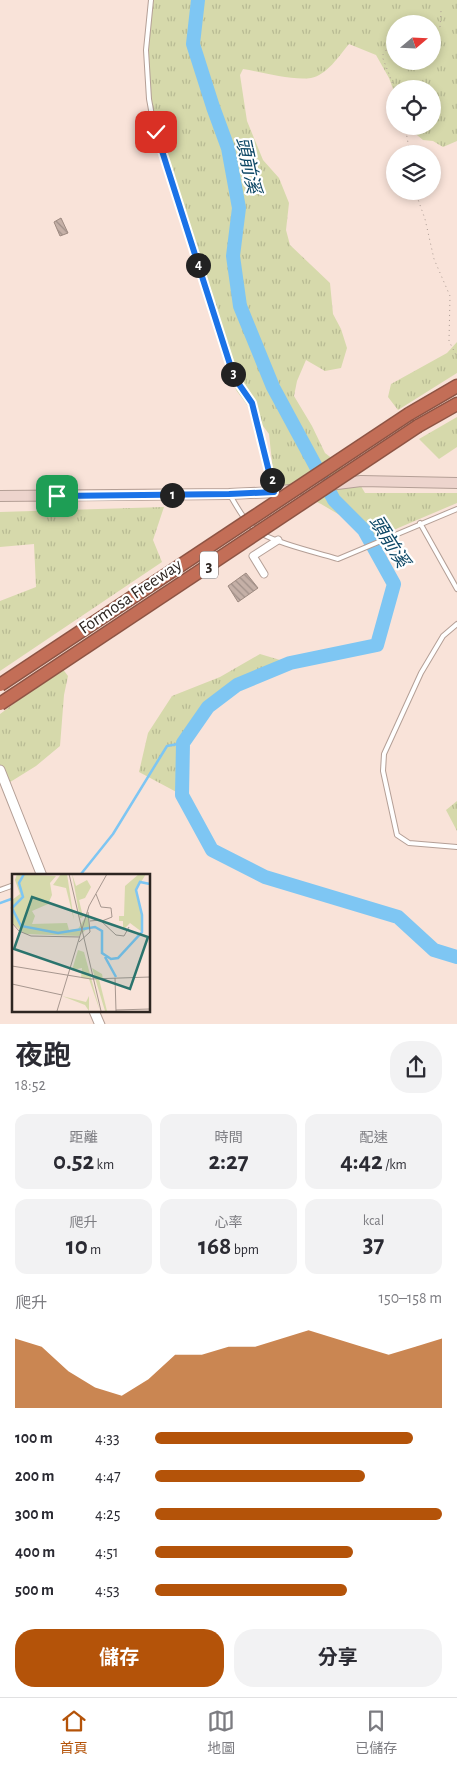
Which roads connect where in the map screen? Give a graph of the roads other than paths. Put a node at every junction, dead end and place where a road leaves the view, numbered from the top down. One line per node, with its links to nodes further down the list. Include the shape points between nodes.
1 (151, 0): 5 (lane, via 146,50 149,100 156,132 234,377 252,403)
2 (457, 386): 14 (highway, Formosa Freeway / 3, bridge, via 409,414)
3 (457, 404): 15 (highway, Formosa Freeway / 3, bridge, via 418,426)
4 (457, 482): 5 (main road, bridge, via 361,481)
5 (274, 492): 6 (main road)
6 (229, 494): 7 (main road); 10 (lane, via 256,530)
7 (0, 496)
8 (457, 509): 9 (lane)
9 (420, 523): 10 (lane, via 338,559); 12 (lane)
10 (278, 540): 11 (street, via 253,556)
11 (264, 574)
12 (457, 589)
13 (457, 624): 17 (lane, via 443,636 421,673 384,754 383,770 397,835 409,843)
14 (0, 685)
15 (0, 704)
16 (0, 770): 18 (street)
17 (457, 847)
18 (41, 874)
19 (12, 886): 20 (lane)
20 (0, 890)
21 (94, 1012): 22 (street)
22 (100, 1024)

